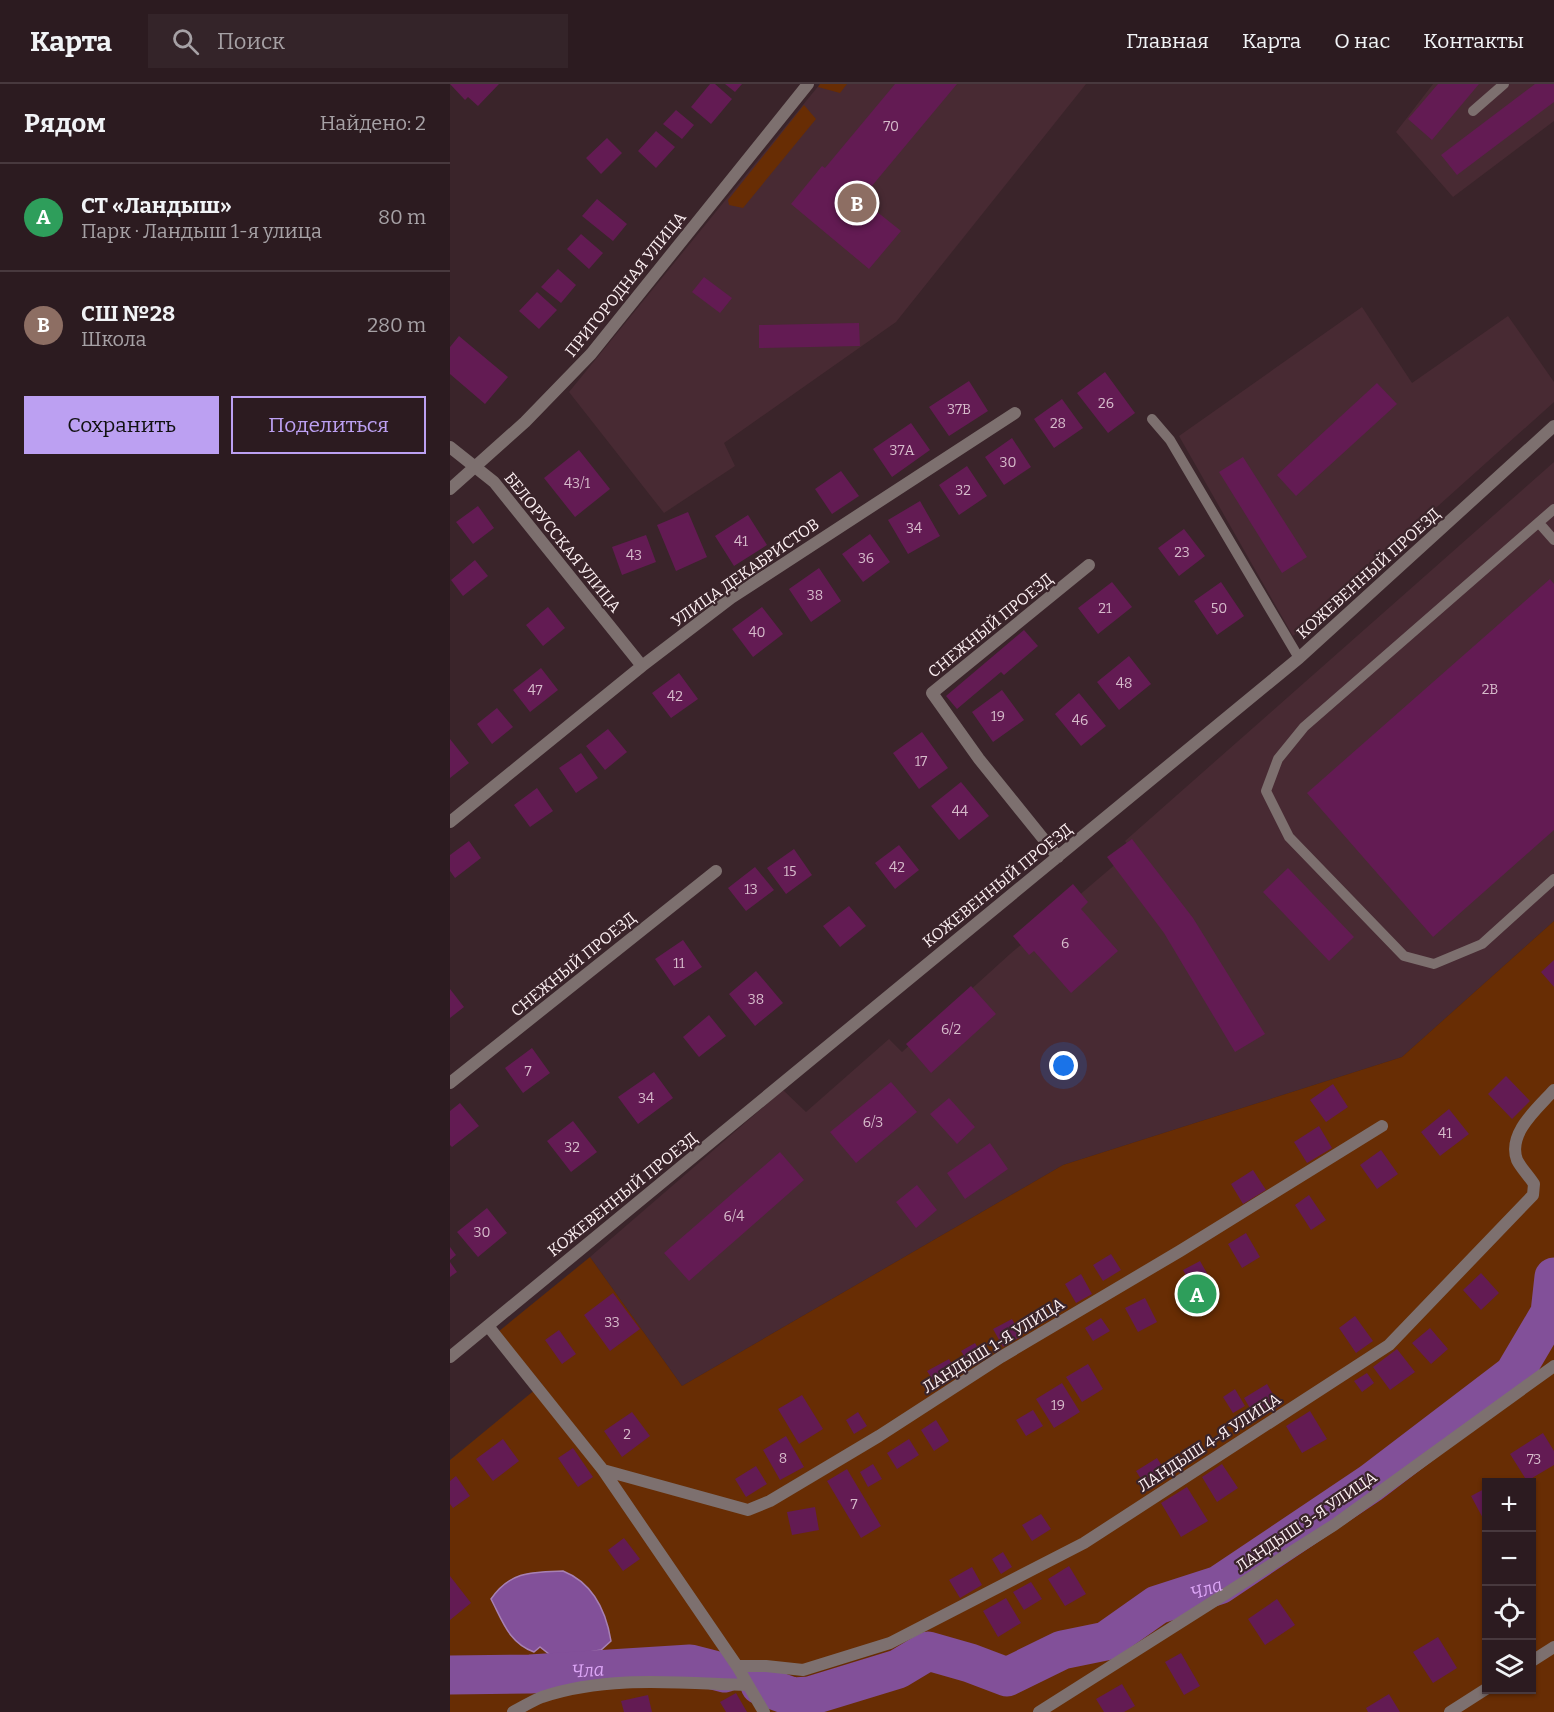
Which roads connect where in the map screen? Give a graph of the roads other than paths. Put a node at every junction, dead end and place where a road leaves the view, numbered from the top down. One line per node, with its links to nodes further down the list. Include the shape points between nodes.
1 (808, 84): 8 (street, ПРИГОРОДНАЯ УЛИЦА, via 591,354)
2 (1504, 84): 3 (lane)
3 (1473, 111)
4 (1015, 413): 15 (street, УЛИЦА ДЕКАБРИСТОВ, via 731,598)
5 (1152, 419): 14 (lane, via 1170,440)
6 (1554, 426): 14 (street, КОЖЕВЕННЫЙ ПРОЕЗД)
7 (450, 447): 8 (street, БЕЛОРУССКАЯ УЛИЦА)
8 (475, 468): 9 (street, ПРИГОРОДНАЯ УЛИЦА); 15 (street, БЕЛОРУССКАЯ УЛИЦА, via 494,482)
9 (450, 489)
10 (1554, 509): 11 (lane)
11 (1539, 523): 12 (lane); 19 (lane, via 1304,727 1278,759 1266,791 1289,837 1404,956 1434,964 1482,944)
12 (1554, 540)
13 (1089, 565): 17 (street, СНЕЖНЫЙ ПРОЕЗД, via 932,693)
14 (1299, 658): 17 (street, КОЖЕВЕННЫЙ ПРОЕЗД)
15 (642, 666): 16 (street, УЛИЦА ДЕКАБРИСТОВ)
16 (450, 822)
17 (1058, 857): 23 (street, КОЖЕВЕННЫЙ ПРОЕЗД)
18 (716, 871): 20 (street, СНЕЖНЫЙ ПРОЕЗД)
19 (1554, 879)
20 (450, 1083)
21 (1554, 1090): 29 (street, ЛАНДЫШ 4-Я УЛИЦА, via 1518,1133 1515,1154 1534,1184 1533,1195 1389,1345 1084,1543 890,1643 803,1670)
22 (1382, 1126): 26 (street, ЛАНДЫШ 1-Я УЛИЦА, via 770,1501 748,1510)
23 (488, 1326): 24 (street, КОЖЕВЕННЫЙ ПРОЕЗД); 26 (street)
24 (450, 1357)
25 (1554, 1366): 34 (street, ЛАНДЫШ 3-Я УЛИЦА, via 1335,1525)
26 (603, 1470): 29 (street)
27 (1554, 1647): 28 (street)
28 (1536, 1658)
29 (737, 1666): 30 (street)
30 (748, 1685): 32 (street, via 643,1681 594,1684 541,1698); 33 (street)
31 (1482, 1692): 35 (street)
32 (513, 1712)
33 (764, 1712)
34 (1039, 1712)
35 (1450, 1712)

